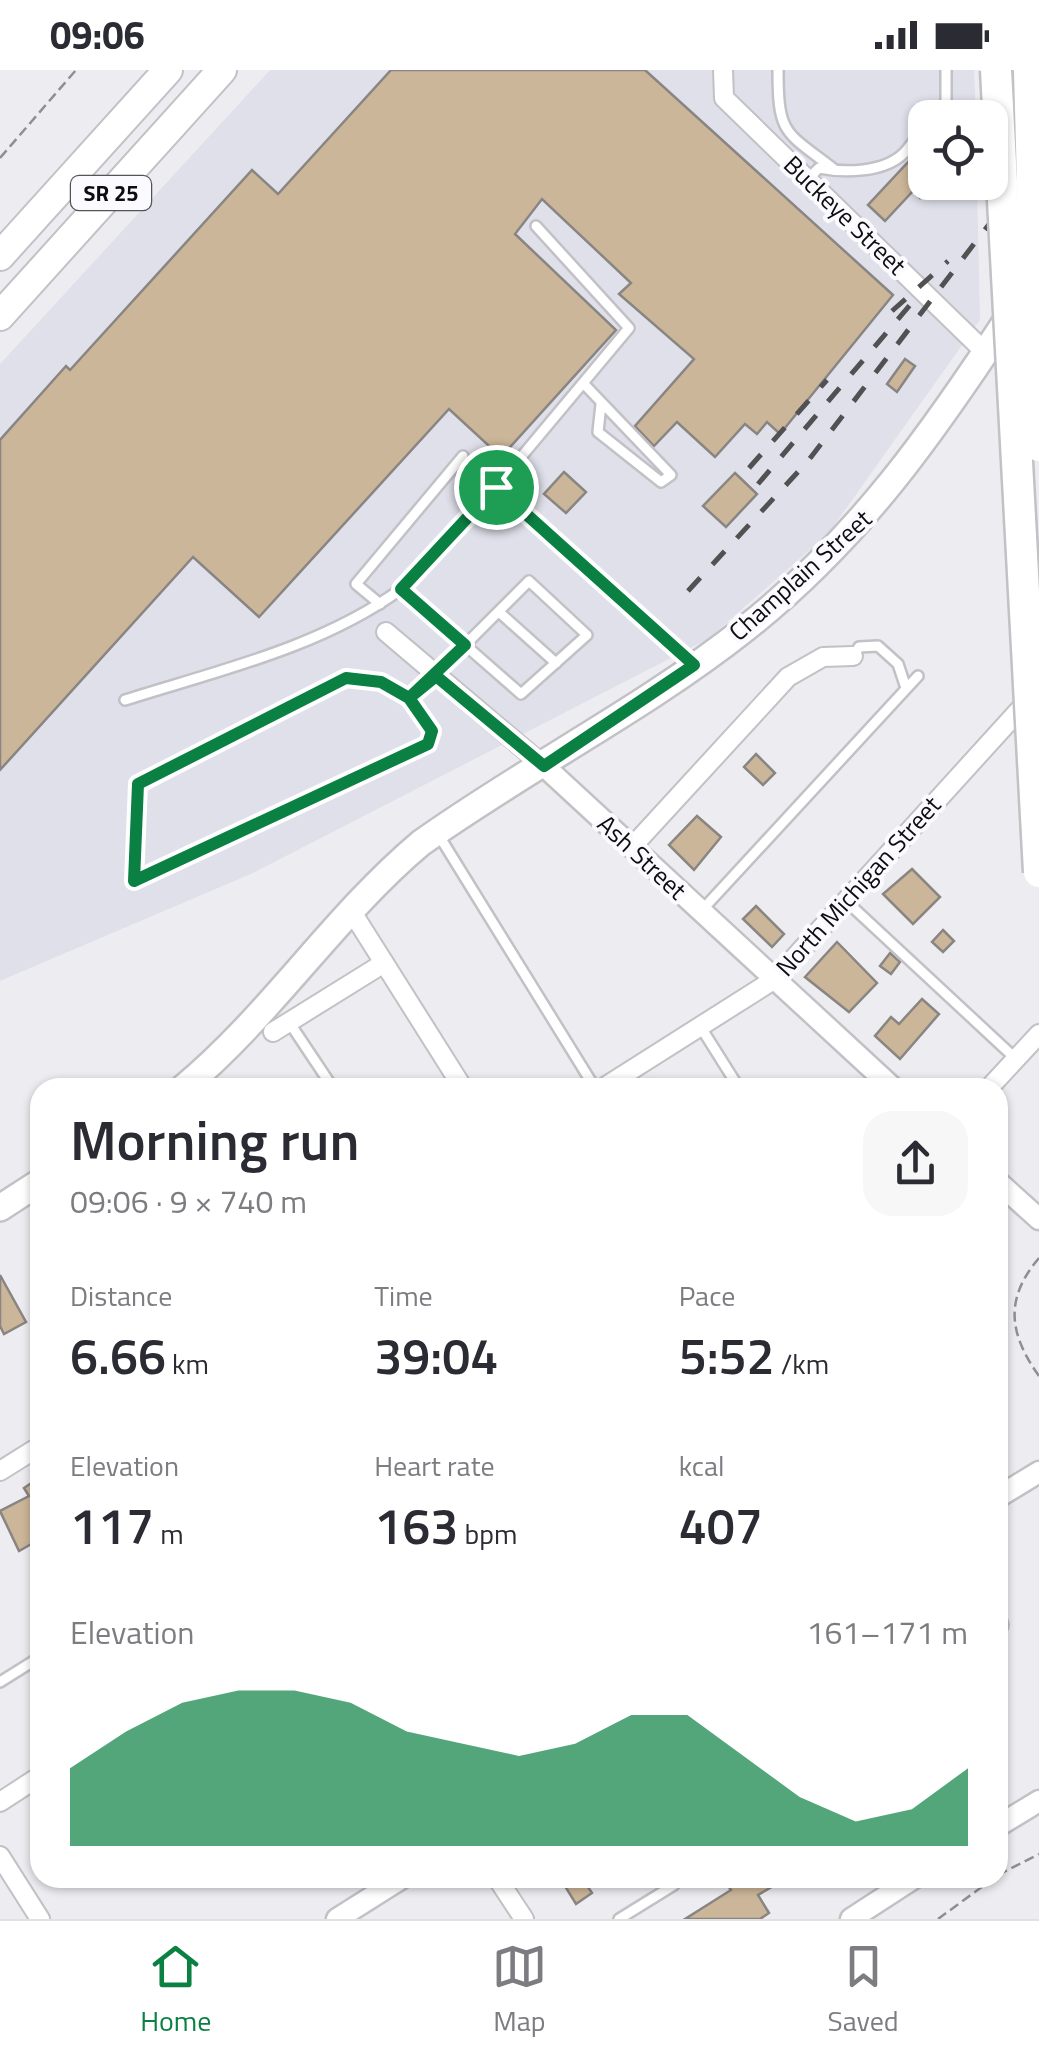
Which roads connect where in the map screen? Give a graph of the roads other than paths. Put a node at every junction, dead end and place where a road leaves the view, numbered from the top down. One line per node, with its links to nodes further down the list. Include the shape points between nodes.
1 (168, 70): 13 (main road, SR 25)
2 (222, 70): 15 (main road, SR 25)
3 (723, 70): 11 (street, Buckeye Street, via 724,98)
4 (778, 70): 10 (lane, via 784,129)
5 (946, 70): 8 (lane)
6 (996, 70): 39 (highway, bridge)
7 (1029, 70): 19 (highway, bridge)
8 (946, 100)
9 (908, 148): 10 (lane, via 884,166)
10 (837, 172): 11 (lane, via 818,168)
11 (808, 179): 16 (street, Buckeye Street)
12 (536, 226): 17 (lane, via 630,328)
13 (0, 256)
14 (1039, 272): 16 (main road, Champlain Street, bridge)
15 (0, 316)
16 (992, 344): 29 (main road, Champlain Street, via 874,509 772,606)
17 (584, 384): 18 (lane); 21 (lane)
18 (602, 404): 18 (lane, via 606,409 671,474 660,482 598,432)
19 (1039, 446)
20 (463, 456): 23 (lane, via 356,584)
21 (496, 487): 22 (lane); 29 (lane)
22 (401, 589): 23 (lane); 26 (lane)
23 (380, 604): 35 (lane, via 270,654)
24 (498, 612): 26 (lane); 28 (lane); 28 (lane, via 529,582 586,634)
25 (386, 632): 30 (street, Ash Street)
26 (465, 645): 28 (lane, via 521,694); 30 (lane)
27 (853, 656): 32 (lane, via 859,647 878,646 898,664); 38 (street, via 823,657 788,677)
28 (556, 663)
29 (694, 665): 36 (main road, Champlain Street)
30 (434, 676): 34 (lane); 36 (street, Ash Street)
31 (918, 676): 32 (lane)
32 (906, 688): 42 (lane)
33 (1039, 688): 40 (street, North Michigan Street)
34 (409, 698): 34 (lane, via 381,682 346,678 156,772 138,784 134,881 428,744 432,731)
35 (125, 700)
36 (544, 766): 37 (main road, Champlain Street); 38 (street, Ash Street)
37 (436, 832): 41 (main road, Champlain Street, via 384,874); 52 (lane)
38 (631, 848): 42 (street, Ash Street)
39 (1039, 872)
40 (846, 900): 44 (street, North Michigan Street); 48 (lane)
41 (352, 912): 43 (street); 49 (main road, Champlain Street)
42 (700, 912): 44 (street, Ash Street)
43 (384, 963): 46 (street); 51 (street)
44 (775, 979): 45 (street, North Michigan Street); 55 (street, Ash Street)
45 (700, 1026): 53 (street, North Michigan Street); 54 (lane)
46 (281, 1027): 50 (lane)
47 (1039, 1034): 48 (street)
48 (1016, 1058): 56 (street)
49 (194, 1078)
50 (324, 1078)
51 (458, 1078)
52 (589, 1078)
53 (619, 1078)
54 (734, 1078)
55 (882, 1078)
56 (998, 1078)
57 (30, 1188): 59 (main road)
58 (1008, 1191): 60 (street)
59 (0, 1208)
60 (1039, 1219)
61 (30, 1452): 62 (street)
62 (0, 1472)
63 (1039, 1472): 64 (street)
64 (1008, 1491)
65 (30, 1663): 66 (lane)
66 (0, 1682)
67 (30, 1782): 69 (street)
68 (1039, 1801): 70 (street)
69 (0, 1802)
70 (1008, 1820)
71 (0, 1856): 77 (street)
72 (386, 1888): 78 (street)
73 (504, 1888): 79 (street)
74 (670, 1888): 76 (lane)
75 (899, 1888): 81 (street)
76 (636, 1914): 80 (lane)
77 (40, 1919)
78 (337, 1919)
79 (524, 1919)
80 (619, 1919)
81 (851, 1919)

